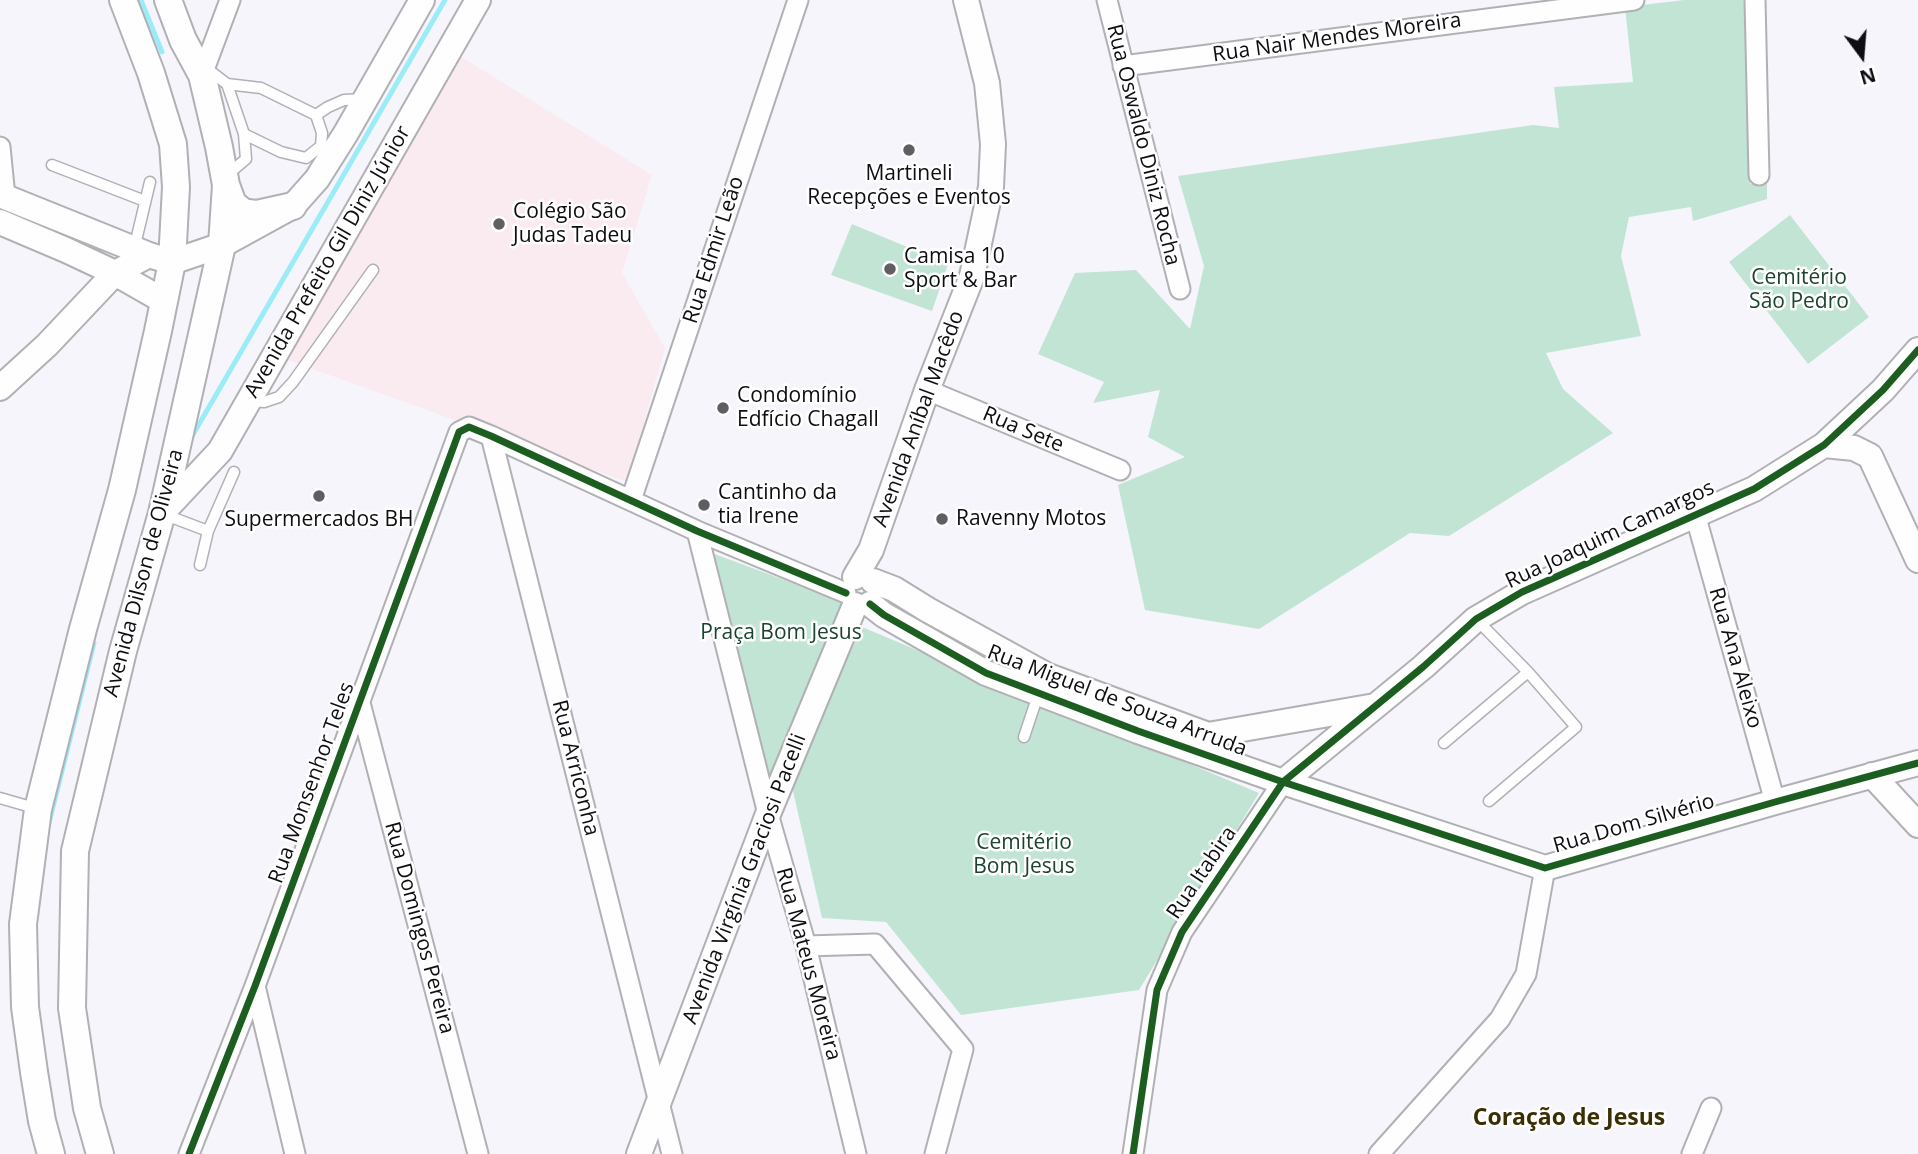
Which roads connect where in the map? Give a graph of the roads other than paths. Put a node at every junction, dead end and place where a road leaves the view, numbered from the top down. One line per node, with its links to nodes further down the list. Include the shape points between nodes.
1 (122, 0): 27 (main road, Avenida Dilson de Oliveira, via 173,145 176,187)
2 (168, 0): 13 (main road, Avenida Dilson de Oliveira, via 183,40)
3 (230, 0): 13 (street)
4 (422, 0): 14 (street)
5 (478, 0): 35 (street, Avenida Prefeito Gil Diniz Júnior)
6 (798, 0): 42 (street, Rua Edmir Leão)
7 (966, 0): 34 (street, Avenida Aníbal Macêdo, via 987,82 993,144 991,187 972,275)
8 (1107, 0): 12 (street, Rua Oswaldo Diniz Rocha)
9 (1634, 0): 11 (street, Rua Nair Mendes Moreira)
10 (1755, 0): 19 (street)
11 (1525, 6): 12 (street, Rua Nair Mendes Moreira)
12 (1123, 66): 30 (street, Rua Oswaldo Diniz Rocha)
13 (211, 76): 15 (lane, via 261,88); 16 (lane); 20 (main road, Avenida Dilson de Oliveira)
14 (366, 98): 15 (lane, via 344,100); 24 (street, via 317,179)
15 (316, 115): 16 (lane, via 321,146 306,158)
16 (244, 134): 20 (lane, via 246,159)
17 (0, 147): 22 (street)
18 (52, 165): 23 (lane)
19 (1759, 175)
20 (225, 181): 24 (main road, via 233,204 243,212 257,214); 26 (main road, Avenida Dilson de Oliveira)
21 (150, 182): 23 (lane)
22 (2, 196): 27 (street)
23 (145, 201): 27 (lane)
24 (293, 206): 26 (street)
25 (0, 222): 29 (street)
26 (222, 246): 27 (street); 43 (main road, Avenida Dilson de Oliveira)
27 (151, 256): 29 (street); 31 (main road, Avenida Dilson de Oliveira)
28 (373, 270): 35 (lane, via 279,397)
29 (114, 274): 31 (street); 33 (street)
30 (1180, 289)
31 (164, 301): 41 (main road, Avenida Dilson de Oliveira)
32 (1918, 350): 38 (street, Rua Joaquim Camargos)
33 (0, 388)
34 (927, 390): 39 (street, Rua Sete); 49 (street, Avenida Aníbal Macêdo)
35 (248, 401): 43 (street, Avenida Prefeito Gil Diniz Júnior, via 220,451)
36 (468, 427): 37 (street, Rua Miguel de Souza Arruda); 53 (street, Rua Monsenhor Teles, via 459,432)
37 (491, 436): 42 (street, Rua Miguel de Souza Arruda); 69 (street, Rua Arriconha)
38 (1824, 445): 44 (street, Rua Joaquim Camargos, via 1754,489); 47 (street, via 1854,447 1870,456)
39 (1120, 470)
40 (234, 472): 45 (lane)
41 (122, 490): 43 (main road, via 144,509); 63 (main road, Avenida Dilson de Oliveira)
42 (631, 500): 46 (street, Rua Miguel de Souza Arruda)
43 (162, 513): 45 (lane); 72 (main road, Avenida Dilson de Oliveira, via 75,851 72,1008 87,1108)
44 (1695, 514): 50 (street, Rua Joaquim Camargos, via 1522,592); 62 (street, Rua Ana Aleixo)
45 (208, 531): 48 (lane)
46 (697, 531): 49 (street, Rua Miguel de Souza Arruda); 64 (street, Rua Mateus Moreira)
47 (1918, 559)
48 (200, 565)
49 (861, 590): 52 (street, Rua Miguel de Souza Arruda, via 894,589); 64 (street, Avenida Virgínia Graciosi Pacelli)
50 (1482, 625): 51 (lane); 54 (street, Rua Joaquim Camargos)
51 (1528, 672): 56 (lane); 61 (lane, via 1576,727)
52 (1043, 685): 54 (street, Rua Miguel de Souza Arruda, via 1208,735); 55 (lane); 59 (street, Rua Miguel de Souza Arruda, via 1138,731)
53 (360, 702): 68 (street, Rua Monsenhor Teles); 75 (street, Rua Domingos Pereira)
54 (1375, 706): 59 (street, Rua Joaquim Camargos)
55 (1024, 737)
56 (1444, 743)
57 (1918, 763): 58 (street, Rua Dom Silvério)
58 (1872, 775): 62 (street, Rua Dom Silvério); 65 (street)
59 (1283, 782): 66 (street, Rua Dom Silvério); 80 (street, Rua Itabira, via 1182,932 1157,990)
60 (0, 798): 63 (lane)
61 (1489, 801)
62 (1775, 802): 66 (street, Rua Dom Silvério)
63 (38, 809): 71 (main road, Avenida Dilson de Oliveira, via 23,923 25,1007)
64 (768, 814): 67 (street, Rua Mateus Moreira); 69 (street, Avenida Virgínia Graciosi Pacelli)
65 (1918, 825)
66 (1545, 868): 81 (street, via 1526,974 1500,1019)
67 (806, 946): 78 (street, Rua Mateus Moreira); 79 (street, via 875,944 963,1049)
68 (255, 986): 73 (street, Rua Monsenhor Teles); 74 (street)
69 (659, 1100): 76 (street, Avenida Virgínia Graciosi Pacelli); 77 (street, Rua Arriconha)
70 (1711, 1108): 82 (street)
71 (51, 1154)
72 (100, 1154)
73 (189, 1154)
74 (295, 1154)
75 (478, 1154)
76 (639, 1154)
77 (672, 1154)
78 (856, 1154)
79 (935, 1154)
80 (1133, 1154)
81 (1379, 1154)
82 (1692, 1154)

